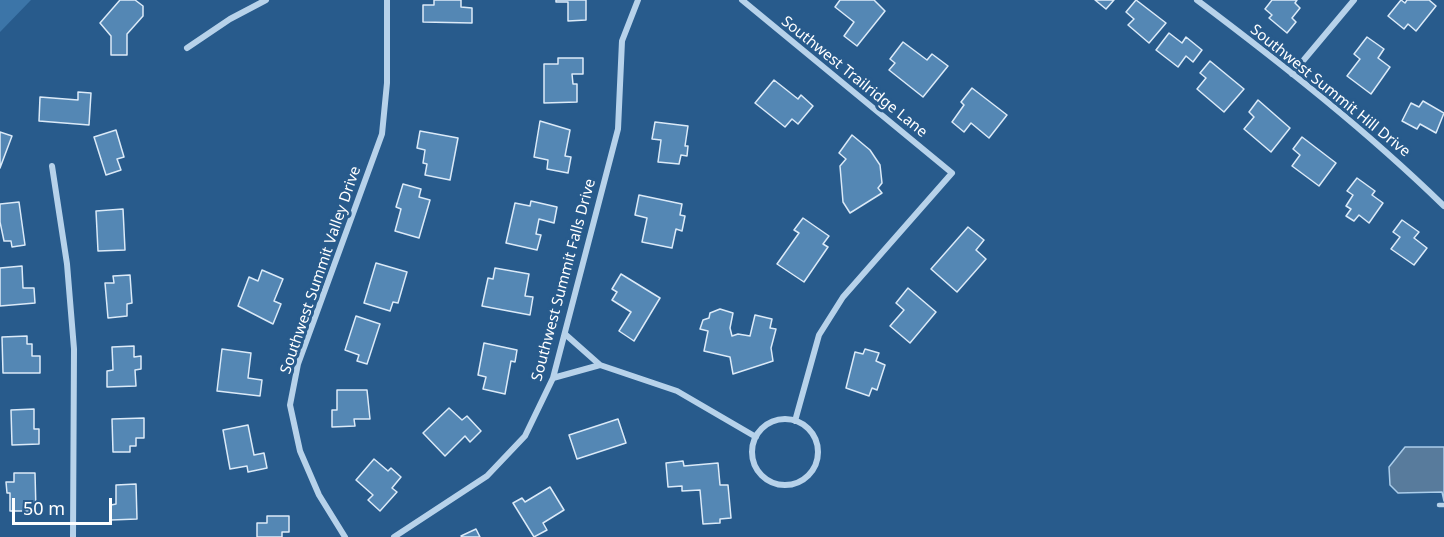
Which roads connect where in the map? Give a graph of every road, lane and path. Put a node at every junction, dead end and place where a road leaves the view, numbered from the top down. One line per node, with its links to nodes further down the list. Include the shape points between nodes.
1 (266, 0): 7 (street)
2 (387, 0): 17 (street, Southwest Summit Valley Drive, via 387,83 382,134 298,364 290,405 300,451 319,495)
3 (638, 0): 11 (street, Southwest Summit Falls Drive, via 622,41 618,129)
4 (742, 0): 14 (street, Southwest Trailridge Lane, via 952,173 843,297 819,335)
5 (1197, 0): 8 (street, Southwest Summit Hill Drive)
6 (1354, 0): 8 (street)
7 (187, 48)
8 (1292, 74): 10 (street, Southwest Summit Hill Drive, via 1406,169)
9 (52, 166): 16 (street, via 67,264 74,349)
10 (1444, 206)
11 (565, 334): 12 (street); 13 (street, Southwest Summit Falls Drive)
12 (600, 365): 13 (street); 15 (street, via 677,391)
13 (553, 378): 18 (street, Southwest Summit Falls Drive, via 525,436 487,476)
14 (795, 421): 15 (street, via 773,422); 15 (street, via 813,433 819,454 811,474 793,485 771,483 762,477 752,458)
15 (756, 437)
16 (73, 537)
17 (345, 537)
18 (394, 537)

